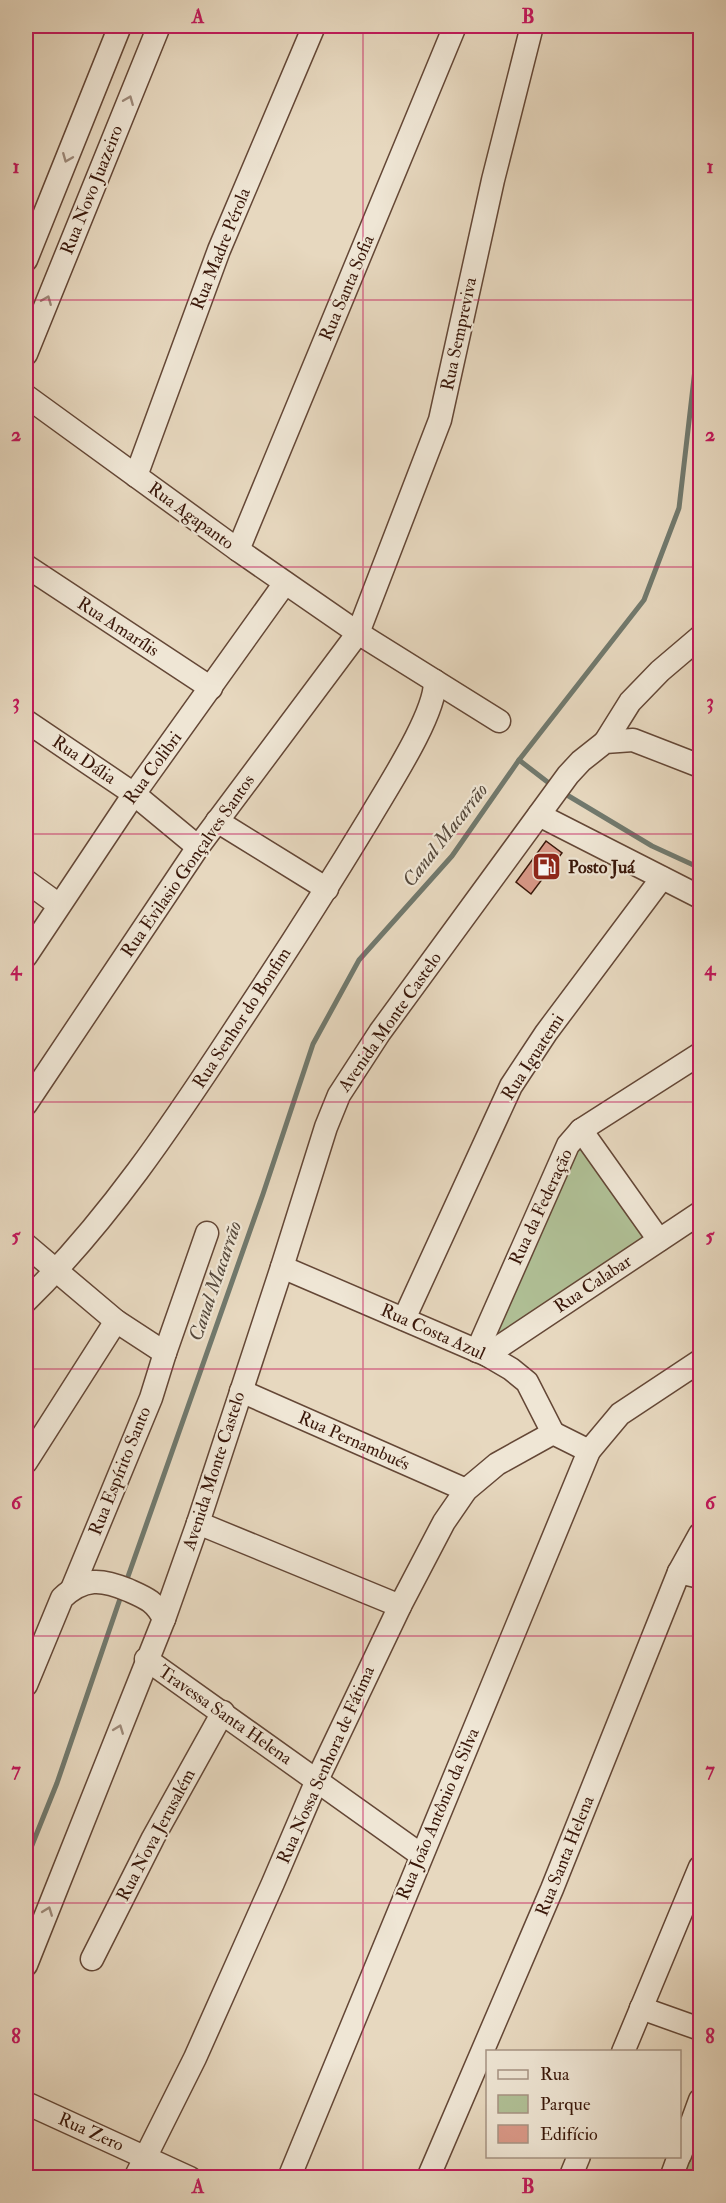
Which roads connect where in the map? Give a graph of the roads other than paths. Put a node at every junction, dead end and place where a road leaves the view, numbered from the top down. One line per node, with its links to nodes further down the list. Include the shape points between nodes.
1 (120, 26): 6 (street, Rua Novo Juazeiro, one-way to 6)
2 (159, 26): 7 (street, Rua Novo Juazeiro, one-way to 2)
3 (314, 26): 9 (street, Rua Madre Pérola, via 219,250)
4 (455, 26): 10 (street, Rua Santa Sofia)
5 (532, 26): 13 (street, Rua Sempreviva, via 440,420)
6 (26, 260)
7 (26, 354)
8 (26, 396): 9 (street, Rua Agapanto)
9 (136, 476): 10 (street, Rua Agapanto)
10 (238, 550): 12 (street, Rua Agapanto)
11 (26, 566): 16 (street, Rua Amarílis)
12 (285, 583): 13 (street, Rua Agapanto); 16 (street, Rua Colibri)
13 (358, 633): 15 (street, Rua Agapanto); 23 (street, Rua Evilasio Gonçalves Santos)
14 (700, 637): 19 (street, Avenida Monte Castelo, via 630,702)
15 (435, 681): 17 (street, Rua Agapanto); 27 (street, Rua Senhor do Bonfim, via 434,697 403,761)
16 (211, 688): 21 (street, Rua Colibri)
17 (499, 720)
18 (26, 721): 21 (street, Rua Dália)
19 (605, 742): 20 (street, via 633,740); 22 (street, Avenida Monte Castelo, via 581,761)
20 (700, 766)
21 (134, 794): 24 (street, Rua Dália); 29 (street, Rua Colibri)
22 (545, 807): 25 (street); 38 (street, Avenida Monte Castelo, via 380,1032 339,1095)
23 (217, 821): 24 (street, Rua Evilasio Gonçalves Santos); 27 (street)
24 (198, 847): 32 (street, Rua Evilasio Gonçalves Santos)
25 (662, 878): 28 (street); 41 (street, Rua Iguatemi, via 511,1086)
26 (26, 881): 29 (street)
27 (327, 889): 39 (street, Rua Senhor do Bonfim, via 167,1133)
28 (700, 897)
29 (58, 905): 30 (street, Rua Colibri)
30 (26, 956)
31 (700, 1054): 33 (street, Rua da Federação)
32 (26, 1104)
33 (580, 1130): 36 (street); 44 (street, Rua da Federação, via 560,1161)
34 (700, 1213): 36 (street, Rua Calabar)
35 (207, 1233): 43 (street, Rua Espírito Santo)
36 (659, 1240): 44 (street, Rua Calabar)
37 (26, 1245): 39 (street)
38 (282, 1267): 41 (street, Rua Costa Azul); 46 (street, Avenida Monte Castelo)
39 (56, 1272): 40 (street, Rua Senhor do Bonfim); 42 (street)
40 (26, 1302)
41 (404, 1319): 44 (street, Rua Costa Azul)
42 (116, 1320): 43 (street); 49 (street)
43 (165, 1353): 55 (street, Rua Espírito Santo, via 151,1398)
44 (482, 1353): 47 (street, Rua Costa Azul, via 527,1382)
45 (700, 1362): 48 (street, Rua João Antônio da Silva, via 620,1414)
46 (241, 1391): 50 (street, Rua Pernambués); 51 (street, Avenida Monte Castelo)
47 (553, 1433): 48 (street); 50 (street, Rua Nossa Senhora de Fátima, via 497,1464)
48 (590, 1451): 63 (street, Rua João Antônio da Silva)
49 (26, 1462)
50 (466, 1490): 57 (street, Rua Nossa Senhora de Fátima, via 444,1522)
51 (198, 1523): 54 (street, Avenida Monte Castelo); 57 (street)
52 (700, 1534): 53 (street, Rua Santa Helena)
53 (690, 1574): 79 (street, Rua Santa Helena)
54 (178, 1578): 56 (street, via 161,1595); 58 (street, Avenida Monte Castelo)
55 (72, 1589): 56 (street, via 107,1582); 60 (street, Rua Espírito Santo, via 62,1598)
56 (141, 1596): 58 (street, via 158,1607)
57 (400, 1606): 62 (street, Rua Nossa Senhora de Fátima)
58 (164, 1620): 59 (street, Avenida Monte Castelo)
59 (146, 1659): 61 (street, Travessa Santa Helena); 66 (street, Avenida Monte Castelo, one-way to 59)
60 (26, 1684)
61 (223, 1712): 62 (street, Travessa Santa Helena); 65 (street, Rua Nova Jerusalém)
62 (317, 1780): 63 (street, Travessa Santa Helena); 73 (street, Rua Nossa Senhora de Fátima, via 195,2058)
63 (421, 1855): 78 (street, Rua João Antônio da Silva)
64 (700, 1867): 67 (street)
65 (92, 1959)
66 (26, 1965)
67 (641, 2008): 68 (street); 69 (street)
68 (700, 2029)
69 (624, 2050)
70 (700, 2100): 72 (street)
71 (26, 2103): 73 (street, Rua Zero)
72 (681, 2151)
73 (145, 2157): 76 (street, Rua Nossa Senhora de Fátima); 77 (street, Rua Zero)
74 (579, 2158): 80 (street)
75 (678, 2158): 81 (street)
76 (135, 2178)
77 (190, 2178)
78 (289, 2178)
79 (428, 2178)
80 (570, 2178)
81 (671, 2178)

